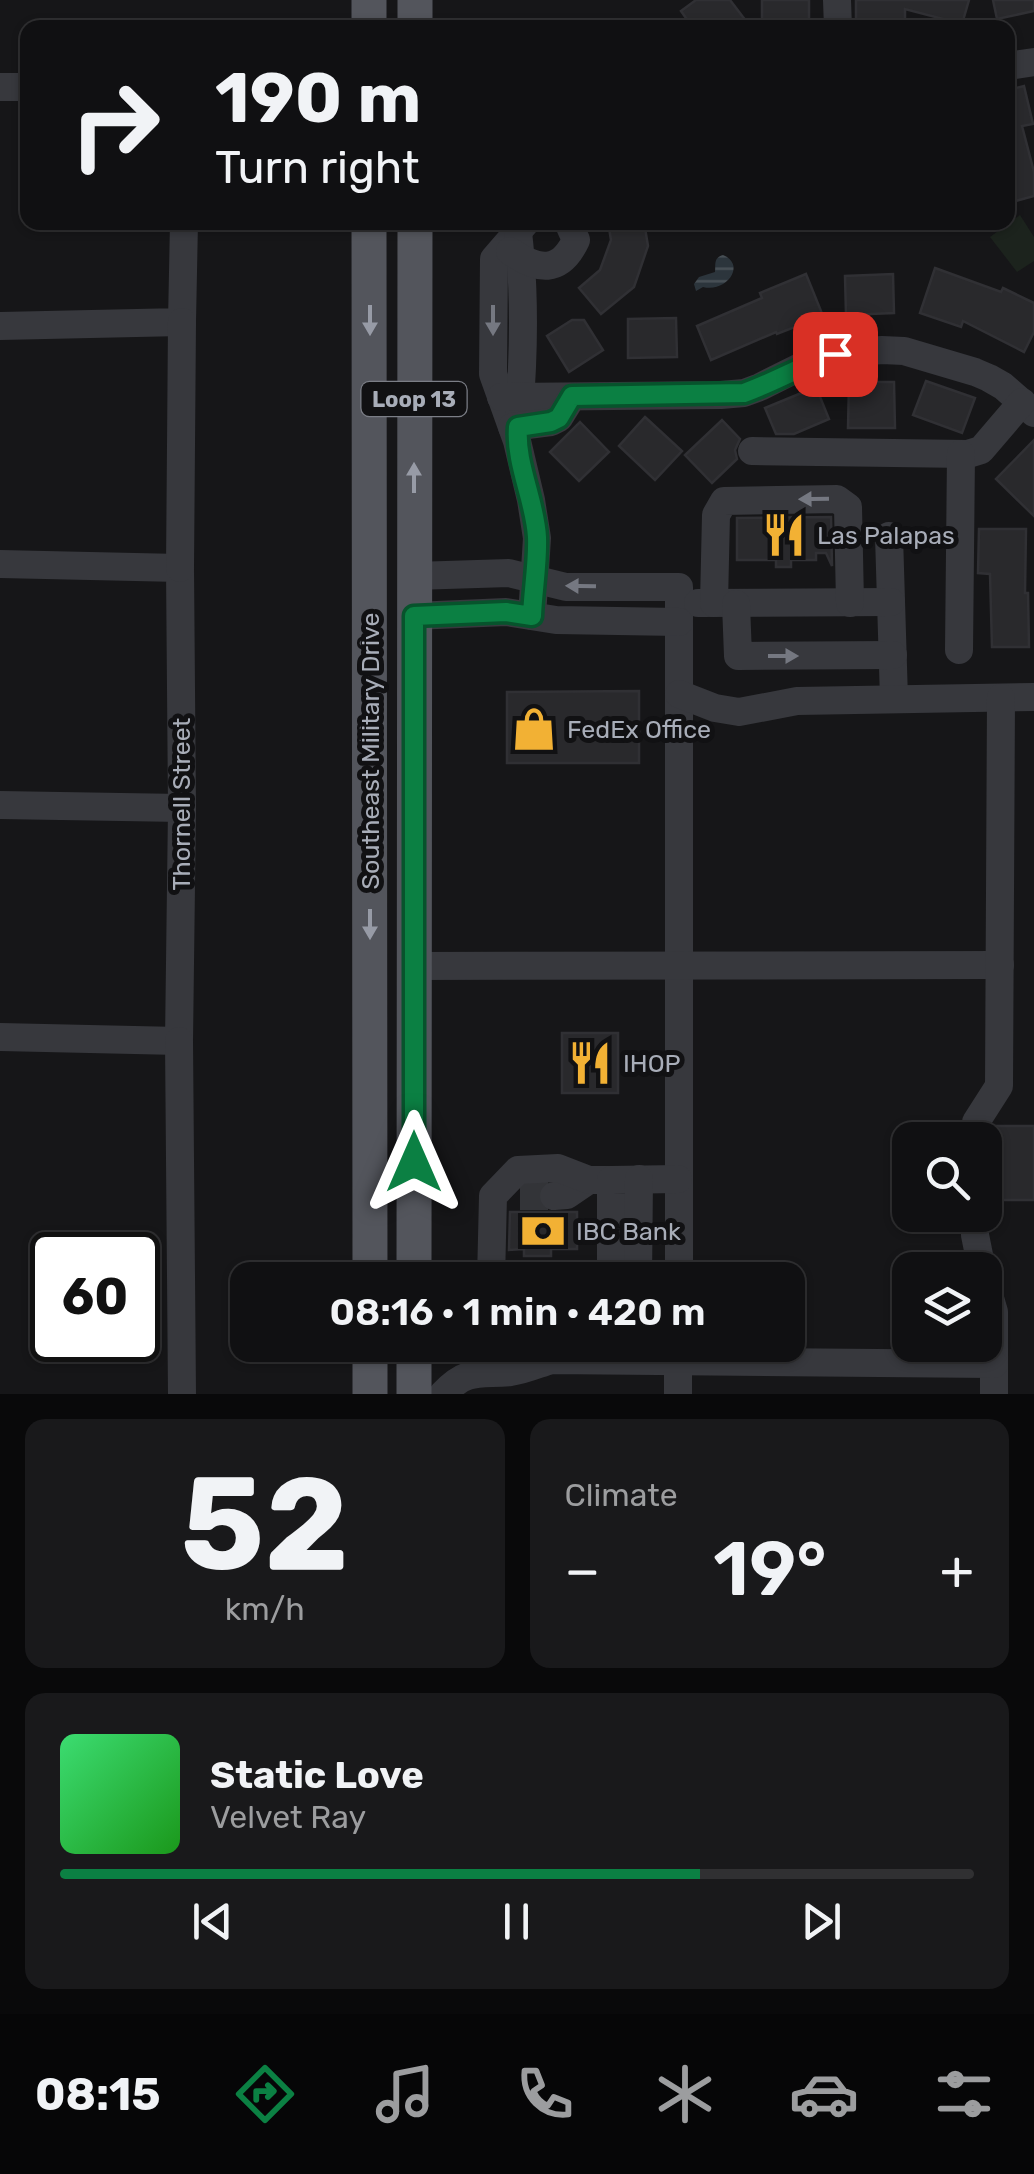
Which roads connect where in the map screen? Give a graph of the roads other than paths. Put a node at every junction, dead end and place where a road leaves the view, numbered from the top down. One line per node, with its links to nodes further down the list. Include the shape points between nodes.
1 (184, 230): 6 (street, Thornell Street)
2 (370, 230): 17 (main road, Southeast Military Drive / Loop 13, one-way to 17)
3 (414, 230): 18 (main road, Southeast Military Drive / Loop 13, one-way to 3)
4 (572, 230): 5 (street, via 576,240 558,264 539,266)
5 (518, 240): 9 (street)
6 (182, 322): 7 (street); 16 (street, Thornell Street)
7 (0, 326)
8 (572, 396): 9 (street); 10 (street, via 744,393 835,354 904,350 975,372); 11 (street, via 559,418)
9 (511, 397): 11 (street)
10 (1028, 408): 13 (street, via 981,450)
11 (515, 432): 19 (street, via 537,538)
12 (752, 451): 13 (street)
13 (962, 454): 27 (street)
14 (889, 536): 21 (street)
15 (0, 564): 16 (street)
16 (180, 568): 34 (street, Thornell Street)
17 (370, 576): 18 (main road); 24 (main road, Southeast Military Drive / Loop 13)
18 (414, 576): 19 (street, via 510,573); 25 (main road, Southeast Military Drive / Loop 13)
19 (534, 579): 23 (street, one-way to 19, via 679,588 566,586); 26 (street)
20 (850, 602): 21 (street); 22 (street); 22 (street, one-way to 22, via 848,507 837,498 724,501 716,515)
21 (891, 602): 28 (street)
22 (725, 604): 23 (street); 28 (street, one-way to 28, via 738,656)
23 (679, 613): 26 (street); 29 (street)
24 (370, 616): 25 (main road); 44 (main road, Southeast Military Drive / Loop 13, one-way to 44)
25 (414, 616): 26 (street); 36 (main road, Southeast Military Drive / Loop 13)
26 (532, 616)
27 (958, 650)
28 (893, 655): 32 (street)
29 (679, 694): 32 (street, via 739,712 797,702); 37 (street)
30 (1002, 698): 31 (street); 32 (street); 35 (street)
31 (1034, 698)
32 (894, 700)
33 (0, 805): 34 (street)
34 (182, 808): 39 (street, Thornell Street)
35 (1000, 965): 37 (street); 40 (street, via 999,1086)
36 (414, 966): 37 (street); 45 (main road, Southeast Military Drive / Loop 13)
37 (678, 966): 42 (street)
38 (0, 1037): 39 (street)
39 (179, 1041): 57 (street, Thornell Street)
40 (976, 1122)
41 (613, 1179): 42 (street); 43 (street); 46 (street, via 558,1168 518,1170 506,1196); 47 (street); 48 (street)
42 (678, 1179): 49 (street)
43 (554, 1196)
44 (370, 1262)
45 (414, 1262)
46 (495, 1262)
47 (611, 1262)
48 (634, 1262)
49 (679, 1262)
50 (805, 1357): 54 (street)
51 (545, 1362): 56 (street)
52 (678, 1362): 59 (street)
53 (370, 1364): 55 (main road)
54 (994, 1364): 60 (street)
55 (414, 1365): 56 (street)
56 (468, 1374): 58 (street)
57 (182, 1394)
58 (443, 1394)
59 (678, 1394)
60 (994, 1394)

